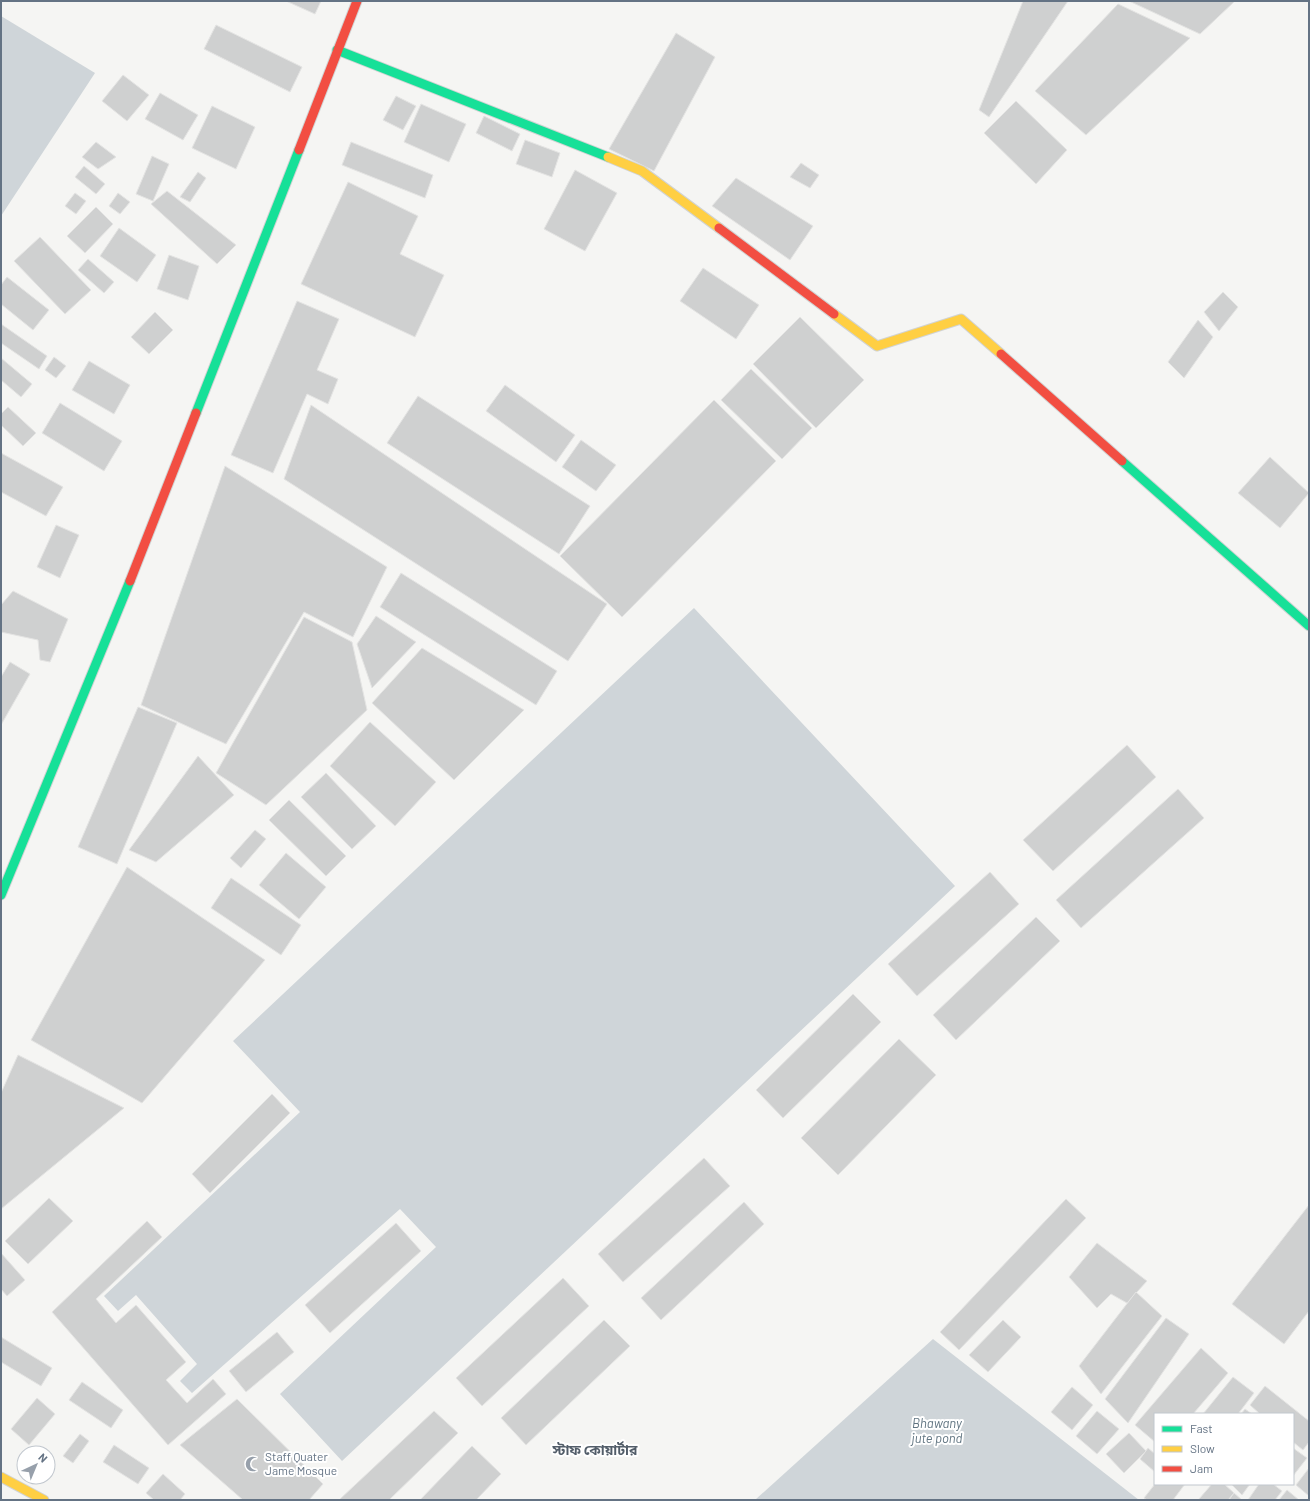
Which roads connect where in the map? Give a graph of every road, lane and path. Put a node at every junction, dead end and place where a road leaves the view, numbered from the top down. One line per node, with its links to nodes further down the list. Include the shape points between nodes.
1 (357, 1): 2 (street)
2 (337, 50): 3 (street, via 642,171 877,346 962,319); 4 (street, via 107,640)
3 (1309, 626)
4 (1, 895)
5 (1, 1477): 6 (street)
6 (44, 1500)

